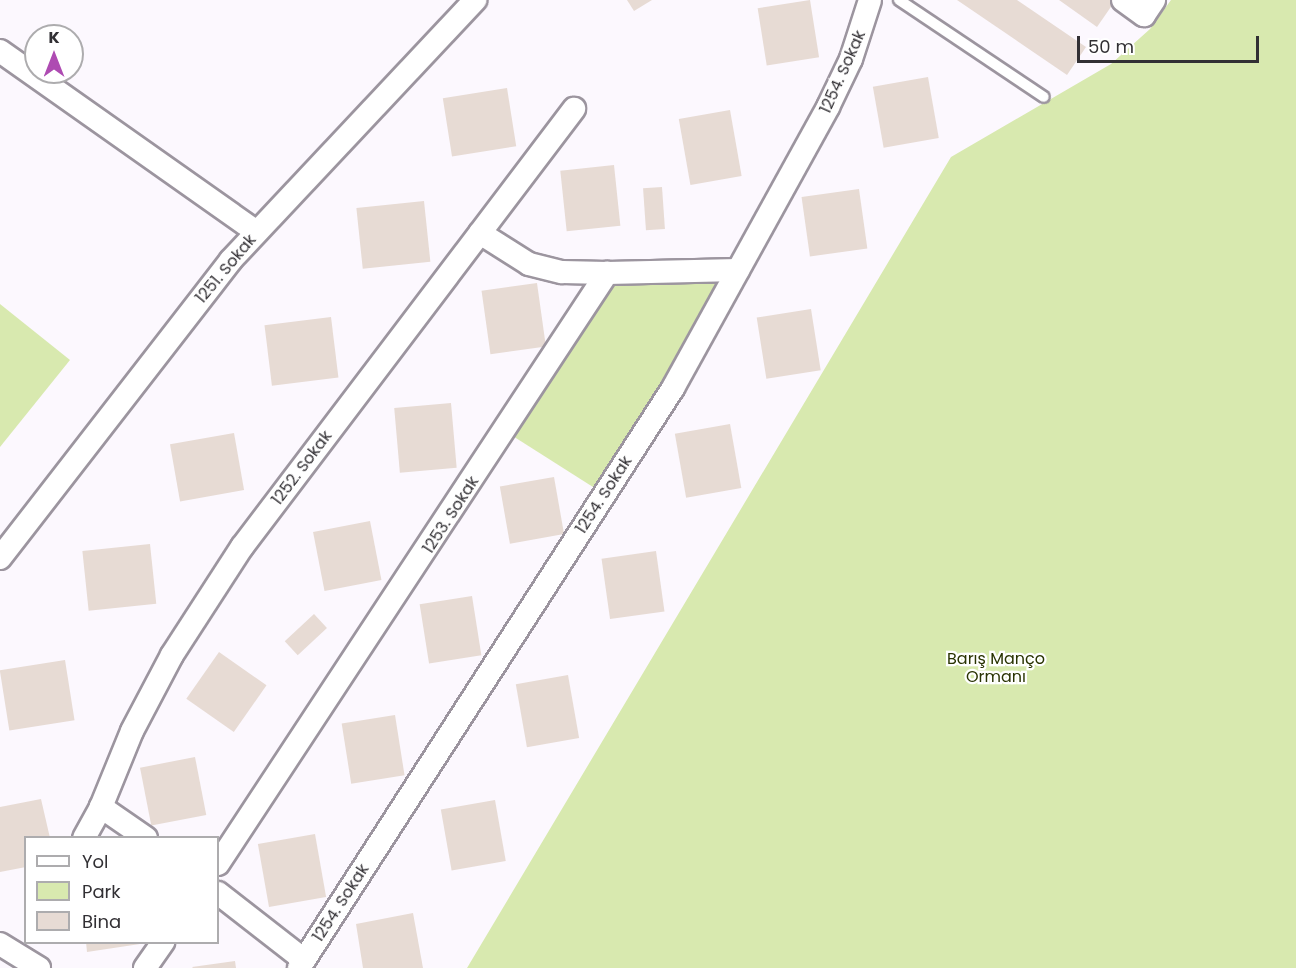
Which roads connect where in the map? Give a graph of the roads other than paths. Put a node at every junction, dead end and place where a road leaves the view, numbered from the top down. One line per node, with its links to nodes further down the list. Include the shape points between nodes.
1 (475, 0): 9 (street, 1251. Sokak)
2 (870, 0): 11 (street, 1254. Sokak, via 851,59 828,107)
3 (899, 0): 7 (lane)
4 (1123, 0): 5 (street)
5 (1149, 7)
6 (0, 51): 9 (street)
7 (1044, 97)
8 (574, 109): 10 (street, 1252. Sokak)
9 (257, 232): 13 (street, 1251. Sokak)
10 (480, 233): 12 (street, via 529,264 562,272); 14 (street, 1252. Sokak, via 206,600 132,731)
11 (738, 270): 12 (street); 21 (street, 1254. Sokak, via 673,388)
12 (607, 273): 17 (street, 1253. Sokak)
13 (0, 558)
14 (101, 807): 15 (street, 1252. Sokak); 16 (street)
15 (85, 836)
16 (144, 836)
17 (219, 862)
18 (219, 894): 21 (street)
19 (162, 944): 23 (street)
20 (13, 952): 22 (street)
21 (301, 964)
22 (39, 968)
23 (145, 968)

